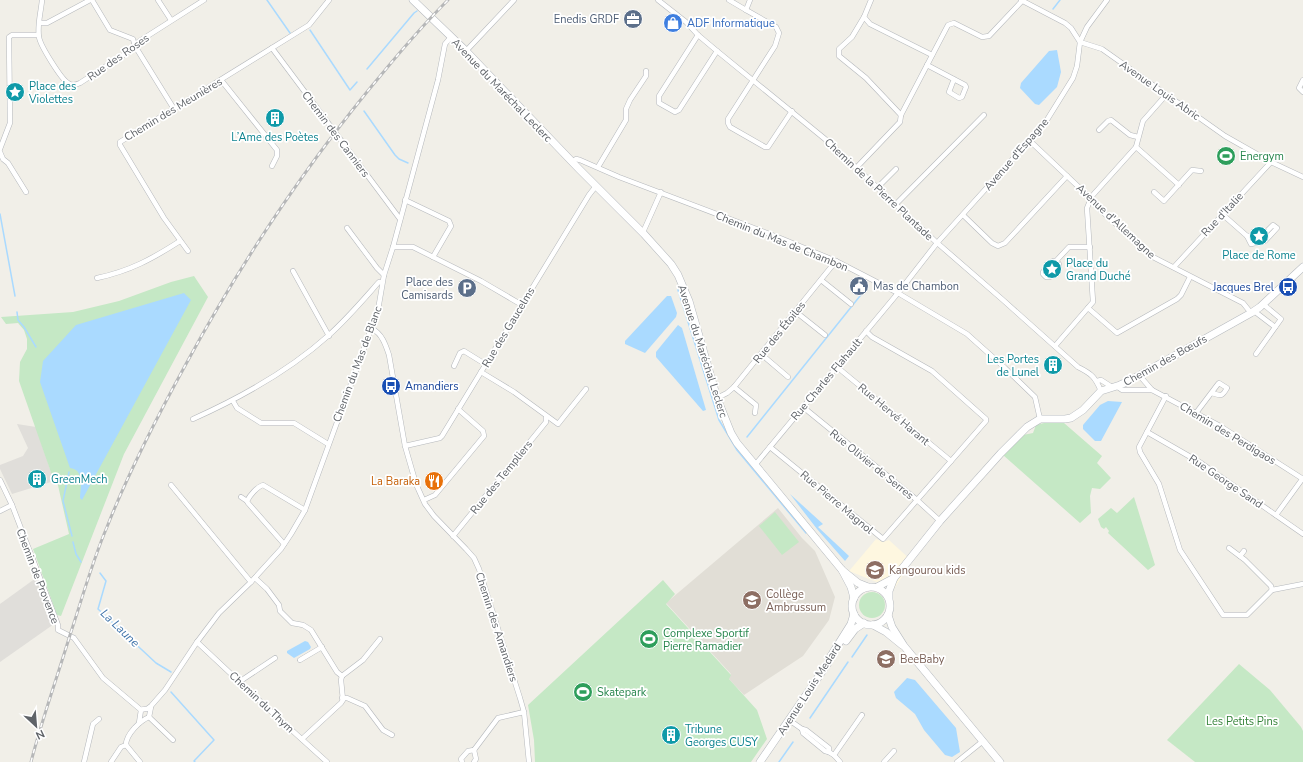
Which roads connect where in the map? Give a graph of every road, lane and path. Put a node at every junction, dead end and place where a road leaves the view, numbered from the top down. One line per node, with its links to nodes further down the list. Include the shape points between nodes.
1 (42, 0): 17 (street)
2 (91, 0): 17 (street, via 48,23); 22 (street, via 110,30 133,40)
3 (158, 0): 16 (street)
4 (204, 0): 16 (street, Rue des Roses)
5 (329, 0): 23 (street, Chemin des Meunières, via 309,25)
6 (413, 0): 20 (main road, Avenue du Maréchal Leclerc)
7 (514, 0): 25 (street)
8 (658, 0): 19 (street, Chemin de la Pierre Plantade)
9 (729, 0): 14 (street)
10 (750, 0): 14 (street)
11 (871, 0): 15 (street)
12 (1022, 0): 21 (street, via 1065,23); 26 (street, via 989,36 982,37 954,23 948,25)
13 (1107, 0): 21 (street, Avenue d'Espagne, via 1087,27)
14 (746, 10): 31 (street, via 776,27 779,32 775,46)
15 (864, 17): 26 (street, via 870,24); 37 (street, via 852,37 839,49 839,56 866,78)
16 (171, 20): 22 (street, Rue des Roses)
17 (40, 23): 18 (street)
18 (38, 35): 22 (street, Rue des Roses, via 40,44 62,77 72,85 80,83); 43 (street, via 9,37 10,123)
19 (698, 35): 24 (street, Chemin de la Pierre Plantade); 24 (street, via 659,96 659,103 675,112 679,110)
20 (451, 37): 25 (main road, Avenue du Maréchal Leclerc); 60 (street, Chemin du Mas de Blanc, via 445,44 438,80)
21 (1080, 42): 34 (street, Avenue Louis Abric, via 1102,49); 41 (street, Avenue d'Espagne, via 1073,78 1045,123)
22 (135, 46): 35 (street)
23 (272, 48): 30 (street, Chemin des Meunières); 64 (street, Chemin des Canniers)
24 (717, 51): 31 (street, Chemin de la Pierre Plantade)
25 (466, 52): 44 (main road, Avenue du Maréchal Leclerc)
26 (932, 55): 27 (street)
27 (927, 65): 29 (street); 37 (street)
28 (646, 71): 47 (street, via 646,76 626,108 626,120)
29 (954, 79)
30 (221, 80): 35 (street, Chemin des Meunières); 46 (street, via 277,150)
31 (753, 80): 36 (street, Chemin de la Pierre Plantade); 36 (street, via 728,119 730,127 768,147)
32 (1303, 80): 33 (street, via 1299,88)
33 (1303, 92)
34 (1166, 95): 40 (street, via 1143,121); 45 (street, Avenue Louis Abric, via 1225,136)
35 (174, 109): 68 (street, Chemin des Meunières, via 124,139 120,145)
36 (792, 111): 48 (street, Chemin de la Pierre Plantade)
37 (901, 115): 48 (street, via 900,122)
38 (984, 115): 61 (street)
39 (1099, 130): 40 (street, via 1111,120 1130,136)
40 (1138, 137): 42 (street)
41 (1030, 141): 51 (street, Avenue d'Allemagne); 63 (street, Avenue d'Espagne)
42 (1136, 147): 53 (street); 59 (street)
43 (0, 151): 56 (street)
44 (572, 162): 47 (street, Chemin du Mas de Chambon, via 580,160); 54 (main road, Avenue du Maréchal Leclerc)
45 (1271, 162): 52 (street, Avenue Louis Abric); 62 (street, Rue d'Italie)
46 (272, 166)
47 (598, 167): 57 (street, Chemin du Mas de Chambon)
48 (857, 167): 55 (street, Chemin de la Pierre Plantade)
49 (896, 168): 55 (street)
50 (1201, 171): 53 (street, via 1192,170)
51 (1067, 176): 59 (street, Avenue d'Allemagne); 63 (street, via 1005,243 998,246)
52 (1303, 178)
53 (1179, 184): 58 (street, via 1164,201)
54 (596, 186): 66 (main road, Avenue du Maréchal Leclerc); 87 (street, Rue des Gaucelms)
55 (878, 187): 61 (street, Chemin de la Pierre Plantade)
56 (26, 192)
57 (660, 192): 66 (street); 75 (street, Chemin du Mas de Chambon)
58 (1154, 192)
59 (1091, 199): 71 (street, via 1087,208); 76 (street, Avenue d'Allemagne, via 1151,256)
60 (405, 200): 64 (street, Chemin du Mas de Blanc); 73 (street, via 450,221 451,226)
61 (896, 204): 69 (street, Chemin de la Pierre Plantade)
62 (1222, 214): 67 (street); 76 (street, Rue d'Italie)
63 (963, 215): 69 (street, Avenue d'Espagne)
64 (400, 219): 70 (street, Chemin du Mas de Blanc)
65 (347, 228): 79 (street)
66 (642, 232): 115 (main road, Avenue du Maréchal Leclerc, via 661,251 678,275 698,331)
67 (1247, 236): 67 (street, via 1252,244 1265,241 1277,228 1273,225 1264,234)
68 (180, 241): 72 (street, Chemin des Meunières); 81 (street, via 129,269)
69 (937, 243): 84 (street, Avenue d'Espagne); 96 (street, Chemin de la Pierre Plantade)
70 (393, 247): 73 (street, via 413,247); 79 (street, Chemin du Mas de Blanc)
71 (1090, 247): 74 (street, via 1069,247); 88 (street, via 1093,302)
72 (188, 251)
73 (433, 257): 87 (street)
74 (1056, 261)
75 (836, 262): 82 (street, Rue des Étoiles); 84 (street, Chemin du Mas de Chambon)
76 (1174, 267): 80 (street, Avenue d'Allemagne)
77 (1303, 267): 86 (main road, Chemin des Bœufs)
78 (293, 271): 95 (street)
79 (384, 275): 83 (street, Chemin du Mas de Blanc)
80 (1190, 276): 88 (street, via 1177,299 1117,333); 90 (street, Avenue d'Allemagne, via 1242,303)
81 (97, 278)
82 (821, 280): 85 (street); 89 (street, Rue des Étoiles)
83 (382, 282): 92 (street, Chemin du Mas de Blanc); 95 (street, via 379,282)
84 (898, 293): 93 (street, Rue Charles Flahault); 122 (street, Chemin du Mas de Chambon, via 967,334 1035,397)
85 (851, 304)
86 (1263, 304): 90 (main road, Chemin des Bœufs); 91 (street, via 1281,318)
87 (522, 305): 99 (street, Rue des Gaucelms)
88 (1088, 308): 96 (street)
89 (796, 312): 94 (street); 97 (street, Rue des Étoiles)
90 (1253, 312): 91 (street, Avenue d'Allemagne); 103 (main road, Chemin des Bœufs)
91 (1275, 327): 98 (street)
92 (372, 329): 125 (street, Chemin du Mas de Blanc); 126 (street, Chemin des Amandiers, via 384,342 389,355)
93 (866, 331): 101 (street, Rue Charles Flahault); 128 (street, via 872,337 932,371 986,419)
94 (825, 335)
95 (329, 336): 116 (street, via 275,376)
96 (1055, 346): 106 (street, Chemin de la Pierre Plantade)
97 (761, 354): 104 (street); 107 (street, Rue des Étoiles)
98 (1256, 354)
99 (485, 364): 100 (street, via 464,351 460,353); 102 (street, Rue des Gaucelms)
100 (454, 366)
101 (837, 366): 117 (street, Rue Charles Flahault); 128 (street, Rue Hervé Harant)
102 (480, 372): 118 (street, Rue des Gaucelms); 121 (street, via 514,392)
103 (1139, 375): 105 (main road, Chemin des Bœufs); 112 (street, Chemin des Perdigaos)
104 (788, 376)
105 (1131, 380): 108 (main road, Chemin des Bœufs); 110 (street)
106 (1097, 381): 108 (street, Chemin de la Pierre Plantade); 111 (street, Chemin de la Pierre Plantade)
107 (734, 387): 115 (street, Rue des Étoiles); 119 (street, via 756,405)
108 (1114, 387): 110 (street, Chemin des Perdigaos, via 1122,390); 111 (main road, Chemin des Bœufs)
109 (586, 388): 121 (street, via 558,424)
110 (1134, 389): 112 (street, Chemin des Perdigaos)
111 (1101, 390): 122 (main road, via 1083,410 1071,418)
112 (1152, 390): 114 (street, Chemin des Perdigaos)
113 (1212, 393): 120 (street)
114 (1166, 396): 120 (street, Chemin des Perdigaos); 124 (street)
115 (717, 398): 129 (main road, Avenue du Maréchal Leclerc, via 731,433)
116 (233, 401): 123 (street); 125 (street, via 237,408 261,423 294,423)
117 (803, 407): 127 (street, Rue Charles Flahault); 135 (street, Rue Olivier de Serres)
118 (458, 409): 126 (street, Rue des Gaucelms, via 440,438); 134 (street, via 483,431 484,436 435,495)
119 (755, 413)
120 (1196, 413): 130 (street, Chemin des Perdigaos)
121 (546, 417): 143 (street, Rue des Templiers, via 546,422)
122 (1040, 418): 141 (main road, via 1001,453)
123 (194, 419)
124 (1146, 432): 140 (street, Rue George Sand, via 1201,462); 154 (street, via 1139,447 1140,452 1160,484 1180,550 1222,615 1246,615)
125 (328, 444): 138 (street, Chemin du Mas de Blanc)
126 (405, 446): 134 (street, Chemin des Amandiers, via 416,484)
127 (770, 447): 129 (street, Rue Charles Flahault); 135 (street, Rue Pierre Magnol, via 882,539)
128 (951, 461): 135 (street)
129 (755, 465): 148 (main road, Avenue du Maréchal Leclerc)
130 (1303, 479): 140 (street)
131 (0, 480): 137 (street, Chemin de Provence)
132 (171, 485): 150 (street)
133 (241, 497): 136 (street)
134 (424, 500): 143 (street, Chemin des Amandiers, via 434,516)
135 (917, 500): 141 (street, Rue Olivier de Serres)
136 (247, 501): 138 (street, via 259,486 263,485); 144 (street)
137 (12, 505): 139 (street); 171 (street, Chemin de Provence, via 58,630 74,638 102,678)
138 (305, 510): 144 (street, Chemin du Mas de Blanc)
139 (0, 511)
140 (1276, 515): 142 (street, Rue George Sand)
141 (940, 521): 149 (main road)
142 (1303, 534)
143 (453, 536): 170 (street, Chemin des Amandiers, via 474,558 484,581)
144 (284, 544): 150 (street, Chemin du Mas de Blanc)
145 (1229, 548): 147 (street)
146 (1244, 551): 147 (street)
147 (1240, 556): 154 (street, via 1271,586)
148 (842, 570): 152 (main road, Avenue du Maréchal Leclerc, via 858,583); 155 (main road, Avenue du Maréchal Leclerc)
149 (894, 578): 153 (main road); 156 (main road)
150 (253, 580): 162 (street, Chemin du Mas de Blanc, via 219,612); 164 (street, via 267,589 279,605 280,611 292,623 311,630)
151 (1303, 584): 154 (street)
152 (868, 586): 153 (main road); 155 (main road)
153 (877, 587): 156 (main road)
154 (1272, 590)
155 (854, 598): 157 (main road)
156 (889, 598): 158 (main road, via 891,605)
157 (854, 614): 159 (main road); 190 (main road, Avenue Louis Medard, via 851,624 828,663)
158 (888, 615): 160 (main road, via 883,621); 163 (main road)
159 (864, 623): 160 (main road); 174 (main road, Avenue Louis Medard, via 854,629)
160 (873, 625): 163 (main road)
161 (380, 639): 167 (street, via 362,660)
162 (197, 642): 168 (street, Chemin du Thym); 171 (street, Chemin du Mas de Blanc, via 165,690)
163 (904, 646): 178 (main road)
164 (322, 647): 166 (street); 167 (street)
165 (275, 658): 168 (street)
166 (300, 660)
167 (342, 676): 169 (street)
168 (240, 682): 176 (street, Chemin du Thym)
169 (342, 698): 175 (street, via 365,706 383,730); 176 (street, via 341,703)
170 (524, 712): 180 (street, via 498,718); 189 (street, Chemin des Amandiers)
171 (146, 713): 177 (street, Chemin de Provence); 179 (street, via 127,739)
172 (862, 715): 182 (street)
173 (99, 719): 183 (street, via 93,724)
174 (792, 722): 182 (street, via 825,751); 191 (main road, Avenue Louis Medard)
175 (392, 734)
176 (302, 739): 186 (street, Chemin du Thym)
177 (173, 740)
178 (983, 741): 195 (street); 196 (main road)
179 (126, 745): 184 (street, via 121,747); 185 (street)
180 (474, 750): 187 (street, via 468,750 461,759); 188 (street)
181 (894, 751): 194 (street)
182 (835, 756): 192 (street); 193 (street)
183 (84, 762)
184 (111, 762)
185 (140, 762)
186 (327, 762)
187 (462, 762)
188 (474, 762)
189 (528, 762)
190 (760, 762)
191 (764, 762)
192 (832, 762)
193 (840, 762)
194 (884, 762)
195 (957, 762)
196 (1000, 762)

